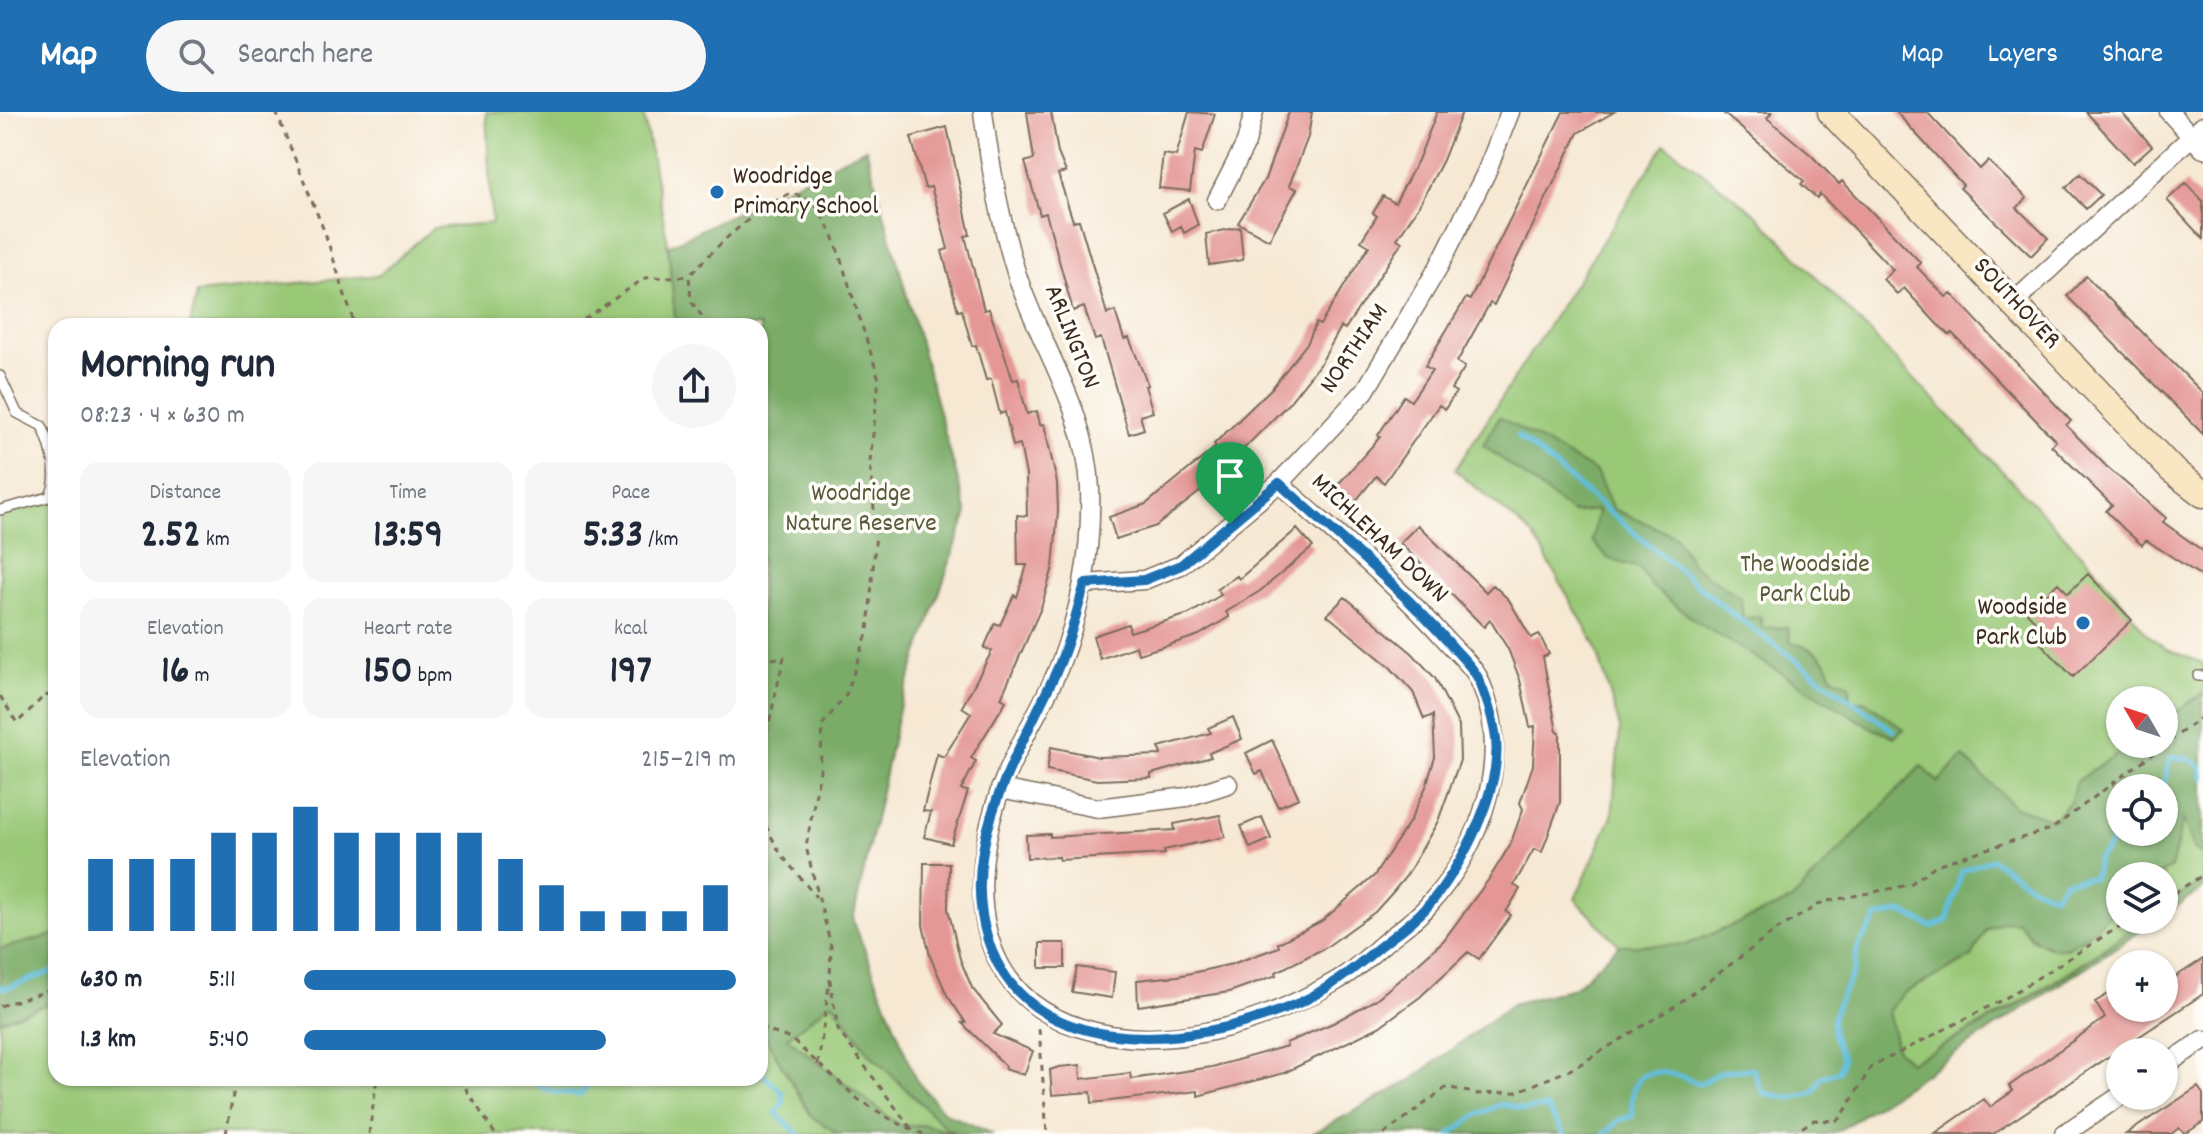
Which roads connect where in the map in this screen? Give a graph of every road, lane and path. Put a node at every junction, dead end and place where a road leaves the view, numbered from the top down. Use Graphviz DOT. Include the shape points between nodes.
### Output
graph roads {
  1 [pos="276,112"];
  2 [pos="983,112"];
  3 [pos="1254,112"];
  4 [pos="1510,112"];
  5 [pos="1831,112"];
  6 [pos="2169,112"];
  7 [pos="2199,137"];
  8 [pos="1217,200"];
  9 [pos="689,276"];
  10 [pos="2014,302"];
  11 [pos="352,318"];
  12 [pos="586,318"];
  13 [pos="703,318"];
  14 [pos="0,376"];
  15 [pos="48,451"];
  16 [pos="1279,483"];
  17 [pos="2203,494"];
  18 [pos="48,497"];
  19 [pos="0,510"];
  20 [pos="1085,584"];
  21 [pos="768,660"];
  22 [pos="0,696"];
  23 [pos="48,696"];
  24 [pos="2203,716"];
  25 [pos="768,728"];
  26 [pos="1228,784"];
  27 [pos="1000,789"];
  28 [pos="768,830"];
  29 [pos="2203,875"];
  30 [pos="2178,890"];
  31 [pos="818,900"];
  32 [pos="2108,934"];
  33 [pos="830,981"];
  34 [pos="48,991"];
  35 [pos="0,1006"];
  36 [pos="1042,1009"];
  37 [pos="768,1031"];
  38 [pos="2203,1040"];
  39 [pos="2178,1057"];
  40 [pos="818,1065"];
  41 [pos="235,1086"];
  42 [pos="376,1086"];
  43 [pos="464,1086"];
  44 [pos="2106,1106"];
  45 [pos="913,1131"];
  46 [pos="226,1134"];
  47 [pos="369,1134"];
  48 [pos="495,1134"];
  49 [pos="923,1134"];
  50 [pos="1047,1134"];
  51 [pos="1384,1134"];
  52 [pos="1792,1134"];
  53 [pos="2064,1134"];
  1 -- 11 [label="path"];
  2 -- 20 [label="street, ARLINGTON" via="1016,273 1085,442 1090,516"];
  3 -- 8 [label="street" via="1246,143"];
  4 -- 16 [label="street, NORTHIAM" via="1439,266 1365,391"];
  5 -- 10 [label="street, SOUTHOVER"];
  6 -- 7 [label="street"];
  7 -- 10 [label="street"];
  9 -- 12 [label="path" via="645,278"];
  9 -- 13 [label="path" via="691,301"];
  9 -- 31 [label="path" via="762,207 791,193 813,200 833,235 879,379 870,462 876,532 868,631 846,695 823,724 806,847"];
  10 -- 17 [label="street, SOUTHOVER" via="2172,470"];
  14 -- 15 [label="lane" via="17,413 42,426"];
  16 -- 20 [label="street, NORTHIAM" via="1181,565 1144,580"];
  16 -- 36 [label="street, MICHLEHAM DOWN" via="1433,625 1477,674 1496,734 1494,773 1483,812 1427,907 1346,976 1302,1002 1206,1032 1153,1039 1111,1037"];
  18 -- 19 [label="lane"];
  20 -- 27 [label="street, MICHLEHAM DOWN" via="1058,668"];
  21 -- 25 [label="path" via="784,657"];
  22 -- 23 [label="path" via="17,723"];
  24 -- 51 [label="path" via="2053,828 1936,865 1909,885 1823,902 1675,1006 1574,1068 1516,1092 1477,1094 1447,1087"];
  26 -- 27 [label="street" via="1187,797 1098,808"];
  27 -- 36 [label="street, MICHLEHAM DOWN" via="982,863 982,914 993,953 1010,983"];
  28 -- 31 [label="path"];
  29 -- 30 [label="path"];
  31 -- 33 [label="path" via="831,946"];
  32 -- 52 [label="path" via="2004,999 1871,1067 1841,1118 1814,1120"];
  33 -- 40 [label="path"];
  33 -- 45 [label="path" via="838,1030"];
  34 -- 35 [label="path"];
  36 -- 50 [label="path" via="1038,1026"];
  37 -- 40 [label="path" via="791,1039"];
  38 -- 39 [label="street"];
  40 -- 45 [label="path" via="858,1099"];
  41 -- 46 [label="path"];
  42 -- 47 [label="path"];
  43 -- 48 [label="path"];
  44 -- 53 [label="street"];
  45 -- 49 [label="path"];
}
